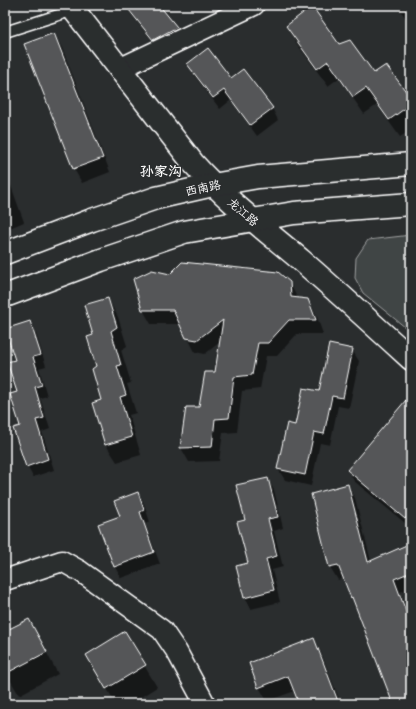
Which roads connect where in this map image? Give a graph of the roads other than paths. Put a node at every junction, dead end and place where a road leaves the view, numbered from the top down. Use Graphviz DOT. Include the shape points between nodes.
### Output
graph roads {
  1 [pos="254,5"];
  2 [pos="72,8"];
  3 [pos="5,32"];
  4 [pos="119,69"];
  5 [pos="411,164"];
  6 [pos="213,185"];
  7 [pos="411,204"];
  8 [pos="251,220"];
  9 [pos="5,253"];
  10 [pos="5,296"];
  11 [pos="411,359"];
  12 [pos="5,580"];
  13 [pos="205,704"];
  1 -- 4 [label="street"];
  2 -- 3 [label="lane"];
  2 -- 4 [label="main road, 龙江路"];
  4 -- 6 [label="main road, 龙江路"];
  5 -- 6 [label="main road, 西南路" via="258,177"];
  6 -- 8 [label="main road, 龙江路"];
  6 -- 9 [label="main road, 西南路" via="156,198"];
  7 -- 8 [label="main road" via="294,213"];
  8 -- 10 [label="main road" via="169,236"];
  8 -- 11 [label="main road, 龙江路"];
  12 -- 13 [label="street" via="62,561 80,571 162,630"];
}
